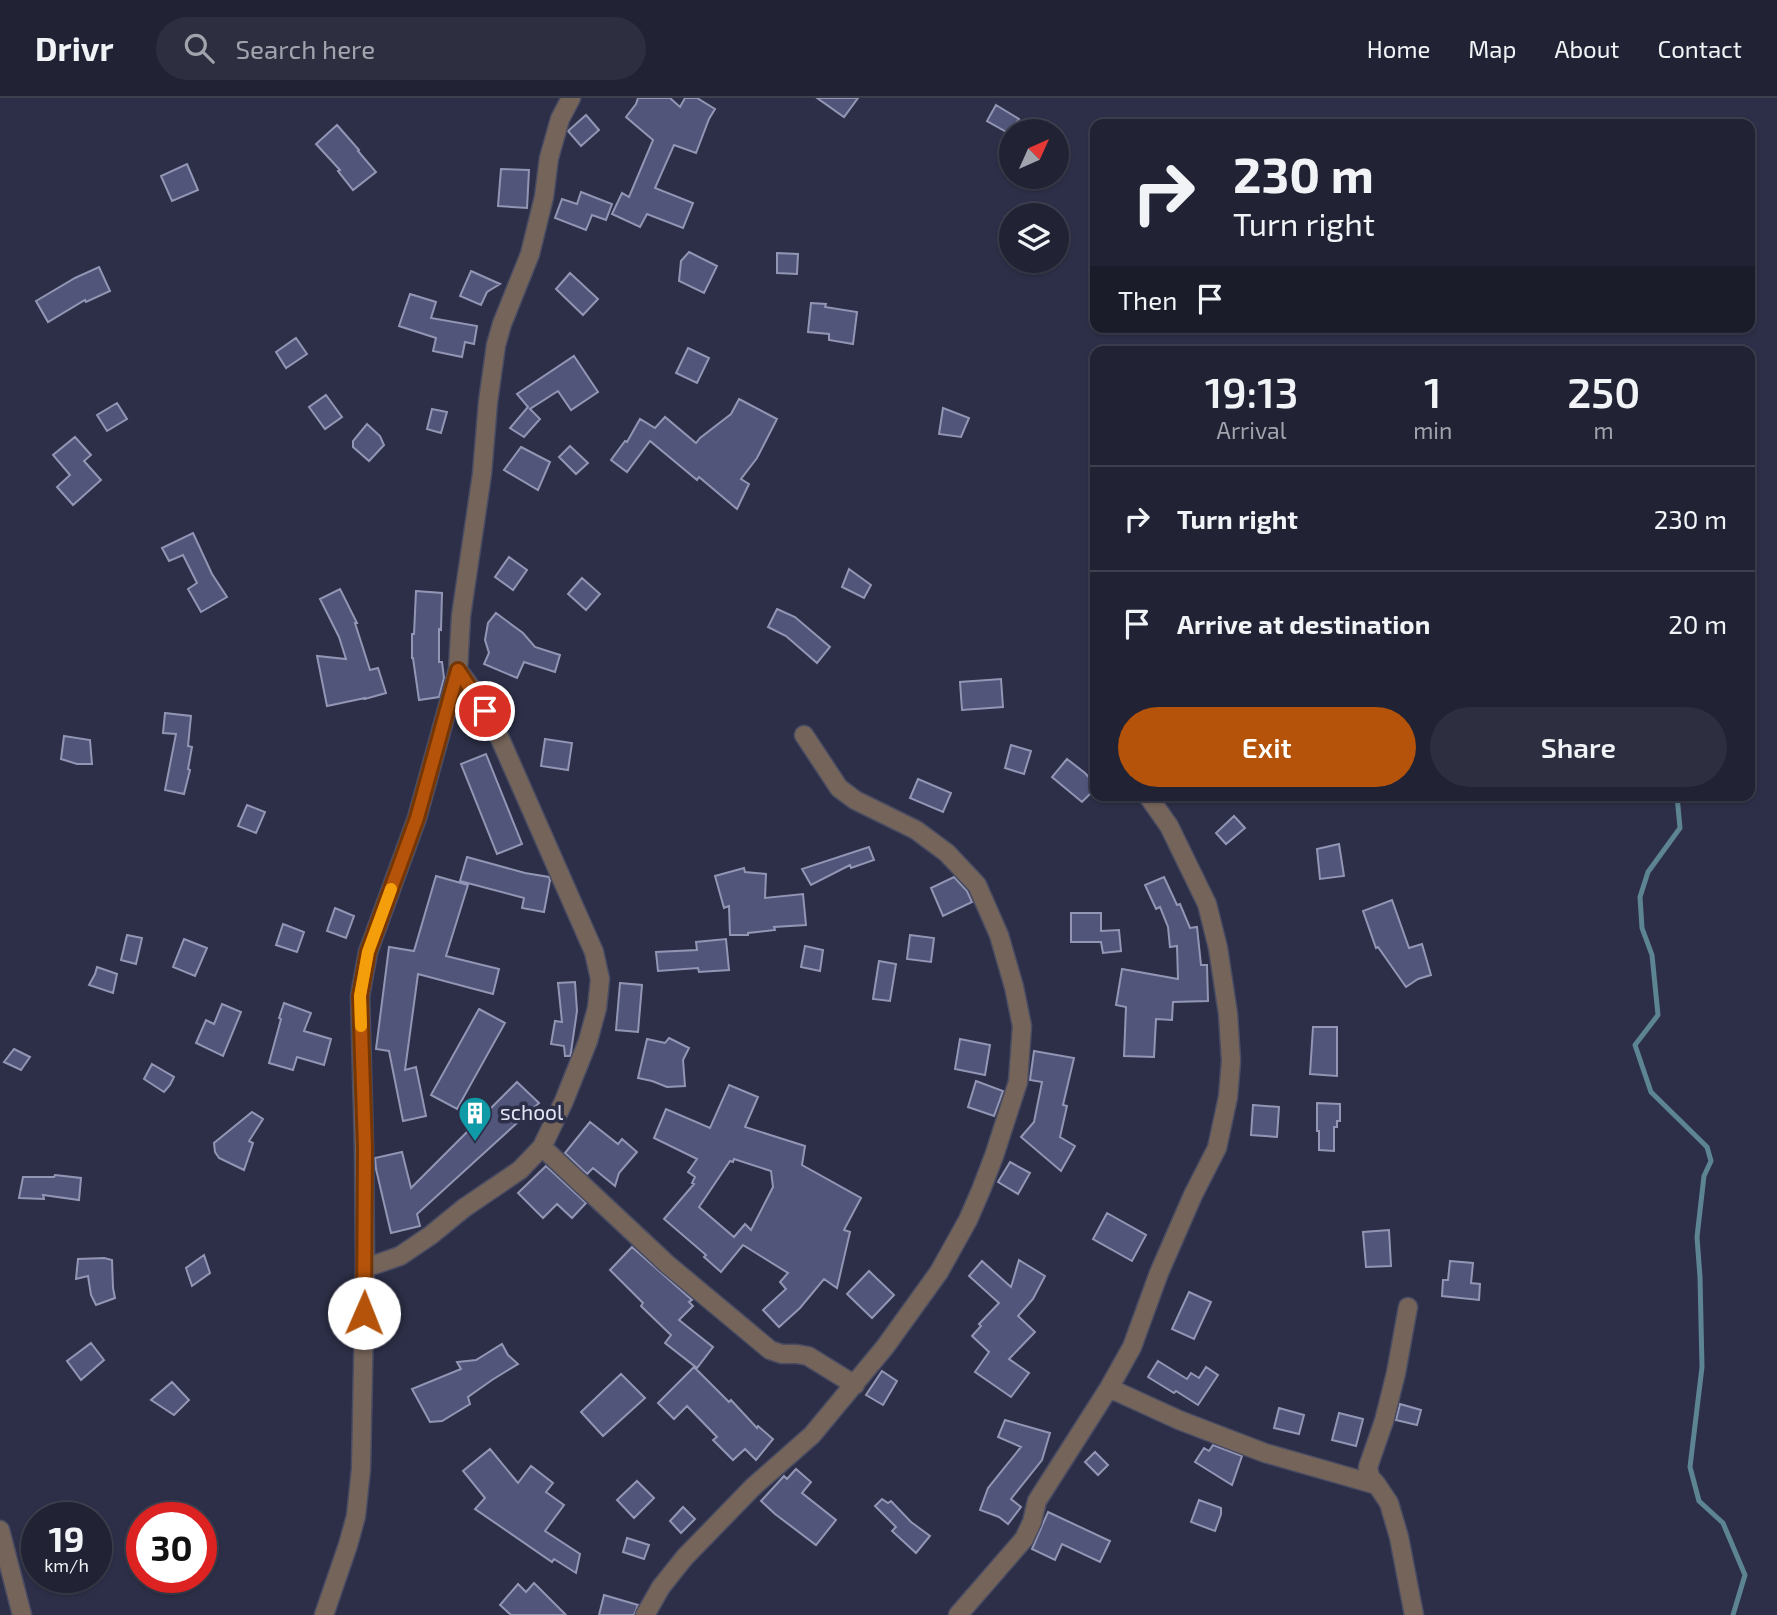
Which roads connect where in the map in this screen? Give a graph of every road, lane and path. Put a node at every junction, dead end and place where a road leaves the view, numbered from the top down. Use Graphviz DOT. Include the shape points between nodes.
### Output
graph roads {
  1 [pos="571,98"];
  2 [pos="458,670"];
  3 [pos="804,735"];
  4 [pos="1152,801"];
  5 [pos="542,1147"];
  6 [pos="365,1268"];
  7 [pos="1408,1307"];
  8 [pos="855,1385"];
  9 [pos="1109,1388"];
  10 [pos="1377,1485"];
  11 [pos="0,1530"];
  12 [pos="22,1615"];
  13 [pos="324,1615"];
  14 [pos="645,1615"];
  15 [pos="958,1615"];
  16 [pos="1414,1615"];
  1 -- 2 [label="street" via="549,158 530,254 496,345"];
  2 -- 5 [label="street" via="494,725 594,952 600,979 588,1041"];
  2 -- 6 [label="street" via="417,818 368,952 360,996"];
  3 -- 8 [label="street" via="839,788 916,830 947,853 977,885 999,935 1022,1026 1018,1082 968,1220 940,1272"];
  4 -- 9 [label="street" via="1169,826 1207,904 1218,948 1231,1061 1217,1148 1159,1273 1132,1347"];
  5 -- 6 [label="street" via="520,1170 430,1236 400,1256"];
  5 -- 8 [label="street" via="667,1264 761,1343 782,1354 808,1356"];
  6 -- 13 [label="street" via="356,1516"];
  7 -- 10 [label="street" via="1390,1397 1368,1467"];
  8 -- 14 [label="street" via="812,1435 685,1557"];
  9 -- 10 [label="street" via="1265,1453"];
  9 -- 15 [label="street" via="1037,1501 1024,1539"];
  10 -- 16 [label="street" via="1389,1503 1399,1536"];
  11 -- 12 [label="street"];
}
